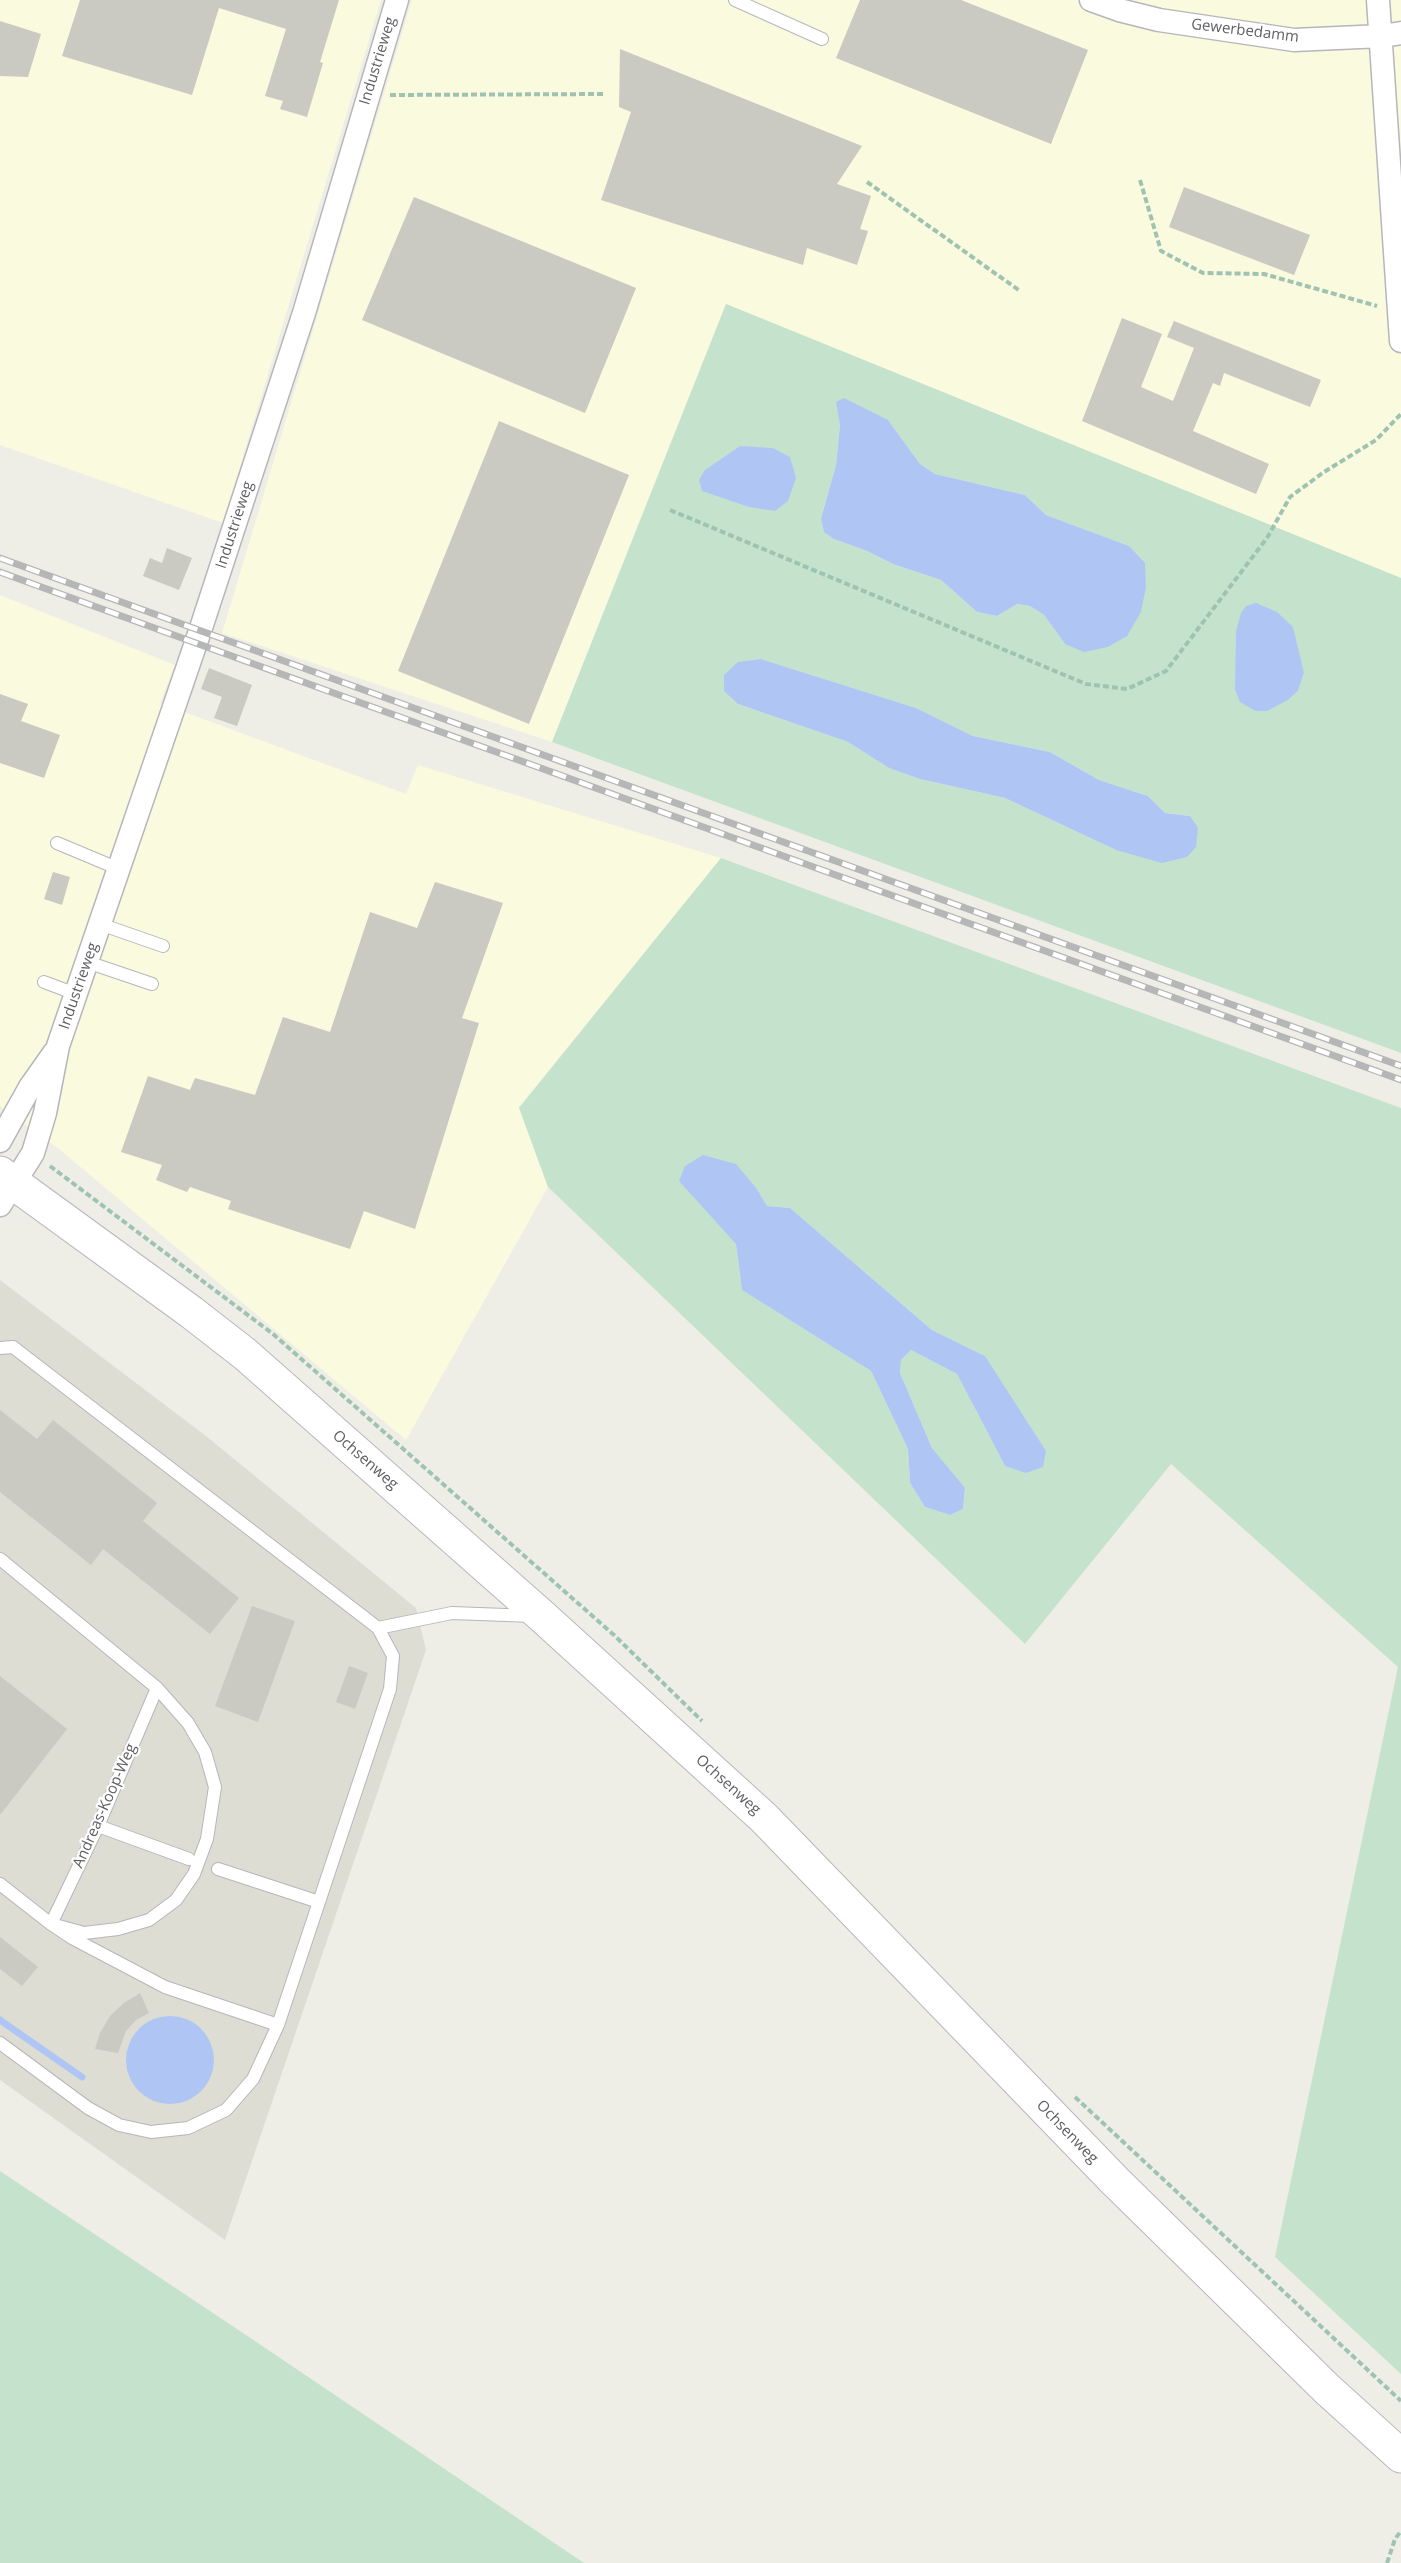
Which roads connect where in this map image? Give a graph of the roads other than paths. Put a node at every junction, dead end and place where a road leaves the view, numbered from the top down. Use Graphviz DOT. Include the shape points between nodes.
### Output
graph roads {
  1 [pos="397,0"];
  2 [pos="735,0"];
  3 [pos="1091,0"];
  4 [pos="1378,0"];
  5 [pos="1392,34"];
  6 [pos="822,39"];
  7 [pos="1401,341"];
  8 [pos="57,843"];
  9 [pos="119,870"];
  10 [pos="100,924"];
  11 [pos="163,946"];
  12 [pos="87,962"];
  13 [pos="44,982"];
  14 [pos="152,984"];
  15 [pos="76,994"];
  16 [pos="58,1046"];
  17 [pos="0,1141"];
  18 [pos="5,1187"];
  19 [pos="0,1348"];
  20 [pos="0,1559"];
  21 [pos="543,1617"];
  22 [pos="378,1628"];
  23 [pos="157,1688"];
  24 [pos="98,1826"];
  25 [pos="189,1859"];
  26 [pos="218,1869"];
  27 [pos="0,1884"];
  28 [pos="319,1902"];
  29 [pos="51,1924"];
  30 [pos="278,2025"];
  31 [pos="0,2043"];
  32 [pos="1401,2456"];
  1 -- 9 [label="street, Industrieweg" via="304,313"];
  2 -- 6 [label="lane"];
  3 -- 5 [label="street, Gewerbedamm" via="1159,20 1294,40"];
  4 -- 5 [label="street"];
  5 -- 7 [label="street"];
  8 -- 9 [label="lane"];
  9 -- 10 [label="street, Industrieweg"];
  10 -- 11 [label="lane"];
  10 -- 12 [label="street, Industrieweg"];
  12 -- 14 [label="lane"];
  12 -- 15 [label="street, Industrieweg"];
  13 -- 15 [label="lane"];
  15 -- 16 [label="street, Industrieweg"];
  16 -- 17 [label="street, Industrieweg"];
  16 -- 18 [label="street, Industrieweg" via="33,1153"];
  18 -- 21 [label="main road, Ochsenweg" via="191,1312 245,1354"];
  19 -- 22 [label="lane" via="13,1347"];
  20 -- 23 [label="lane"];
  21 -- 22 [label="lane" via="452,1613"];
  21 -- 32 [label="main road, Ochsenweg" via="764,1818 1114,2181"];
  22 -- 28 [label="lane" via="393,1656 390,1689"];
  23 -- 24 [label="lane, Andreas-Koop-Weg"];
  23 -- 29 [label="lane" via="188,1723 205,1752 215,1787 207,1839 194,1874 176,1900 149,1920 84,1933"];
  24 -- 25 [label="lane"];
  24 -- 29 [label="lane, Andreas-Koop-Weg"];
  26 -- 28 [label="lane"];
  27 -- 29 [label="lane"];
  28 -- 30 [label="lane"];
  29 -- 30 [label="lane" via="165,1988"];
  30 -- 31 [label="lane" via="253,2079 226,2110 188,2128 151,2132 119,2125 88,2108"];
}
